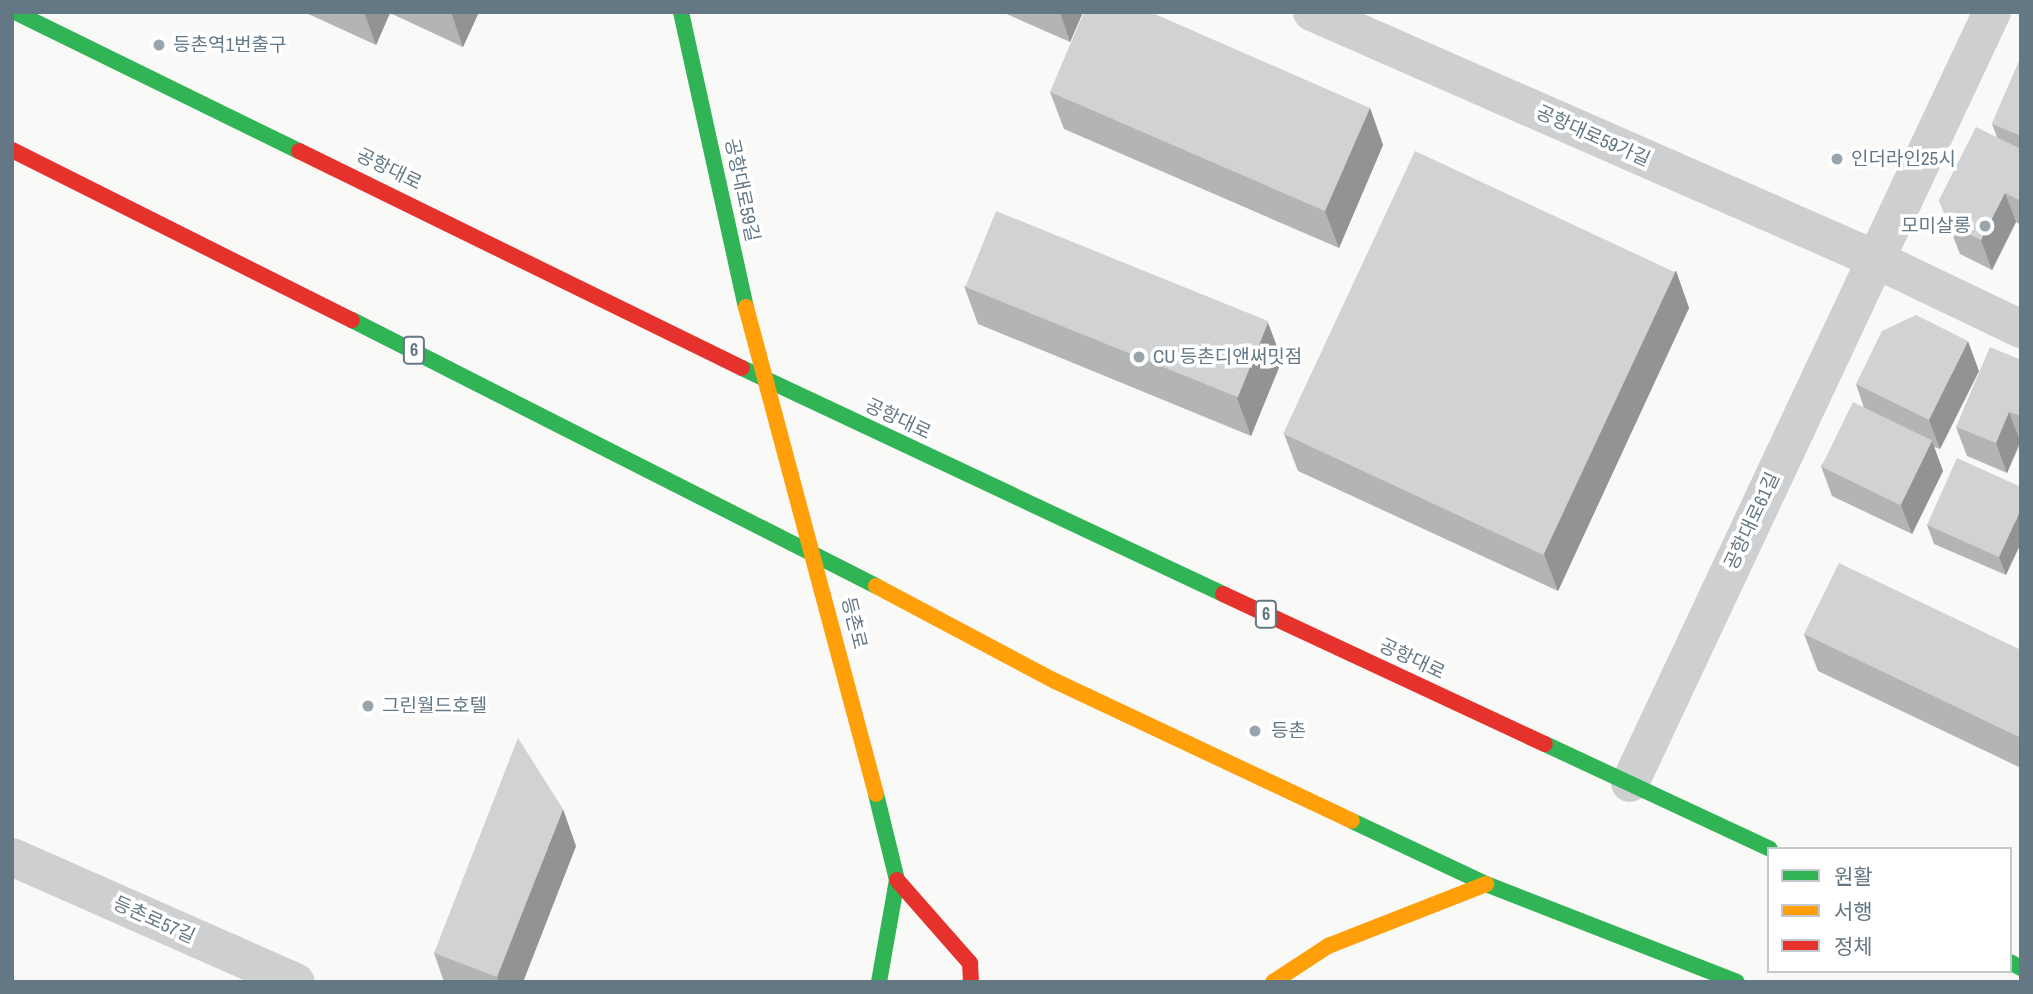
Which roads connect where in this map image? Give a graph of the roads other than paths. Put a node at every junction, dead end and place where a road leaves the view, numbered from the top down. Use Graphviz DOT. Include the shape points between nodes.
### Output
graph roads {
  1 [pos="15,12"];
  2 [pos="681,12"];
  3 [pos="1312,12"];
  4 [pos="1992,12"];
  5 [pos="12,150"];
  6 [pos="1875,259"];
  7 [pos="2021,329"];
  8 [pos="762,378"];
  9 [pos="815,553"];
  10 [pos="1630,783"];
  11 [pos="1767,848"];
  12 [pos="12,857"];
  13 [pos="897,880"];
  14 [pos="1486,884"];
  15 [pos="1684,971"];
  16 [pos="296,982"];
  17 [pos="879,982"];
  18 [pos="971,982"];
  19 [pos="1273,982"];
  20 [pos="1737,982"];
  1 -- 8 [label="main road, 공항대로 / 6"];
  2 -- 8 [label="main road, 공항대로59길"];
  3 -- 6 [label="street, 공항대로59가길"];
  4 -- 6 [label="street, 공항대로61길"];
  5 -- 9 [label="main road, 6"];
  6 -- 7 [label="street"];
  6 -- 10 [label="street, 공항대로61길"];
  8 -- 9 [label="main road, 등촌로"];
  8 -- 10 [label="main road, 공항대로 / 6"];
  9 -- 13 [label="main road, 등촌로"];
  9 -- 14 [label="main road, 6" via="1055,681"];
  10 -- 11 [label="main road, 공항대로 / 6"];
  12 -- 16 [label="street, 등촌로57길"];
  13 -- 17 [label="main road, 등촌로"];
  13 -- 18 [label="main road, 등촌로" via="970,963"];
  14 -- 15 [label="main road, 6"];
  14 -- 19 [label="main road" via="1328,946"];
  15 -- 20 [label="main road, 6"];
}
